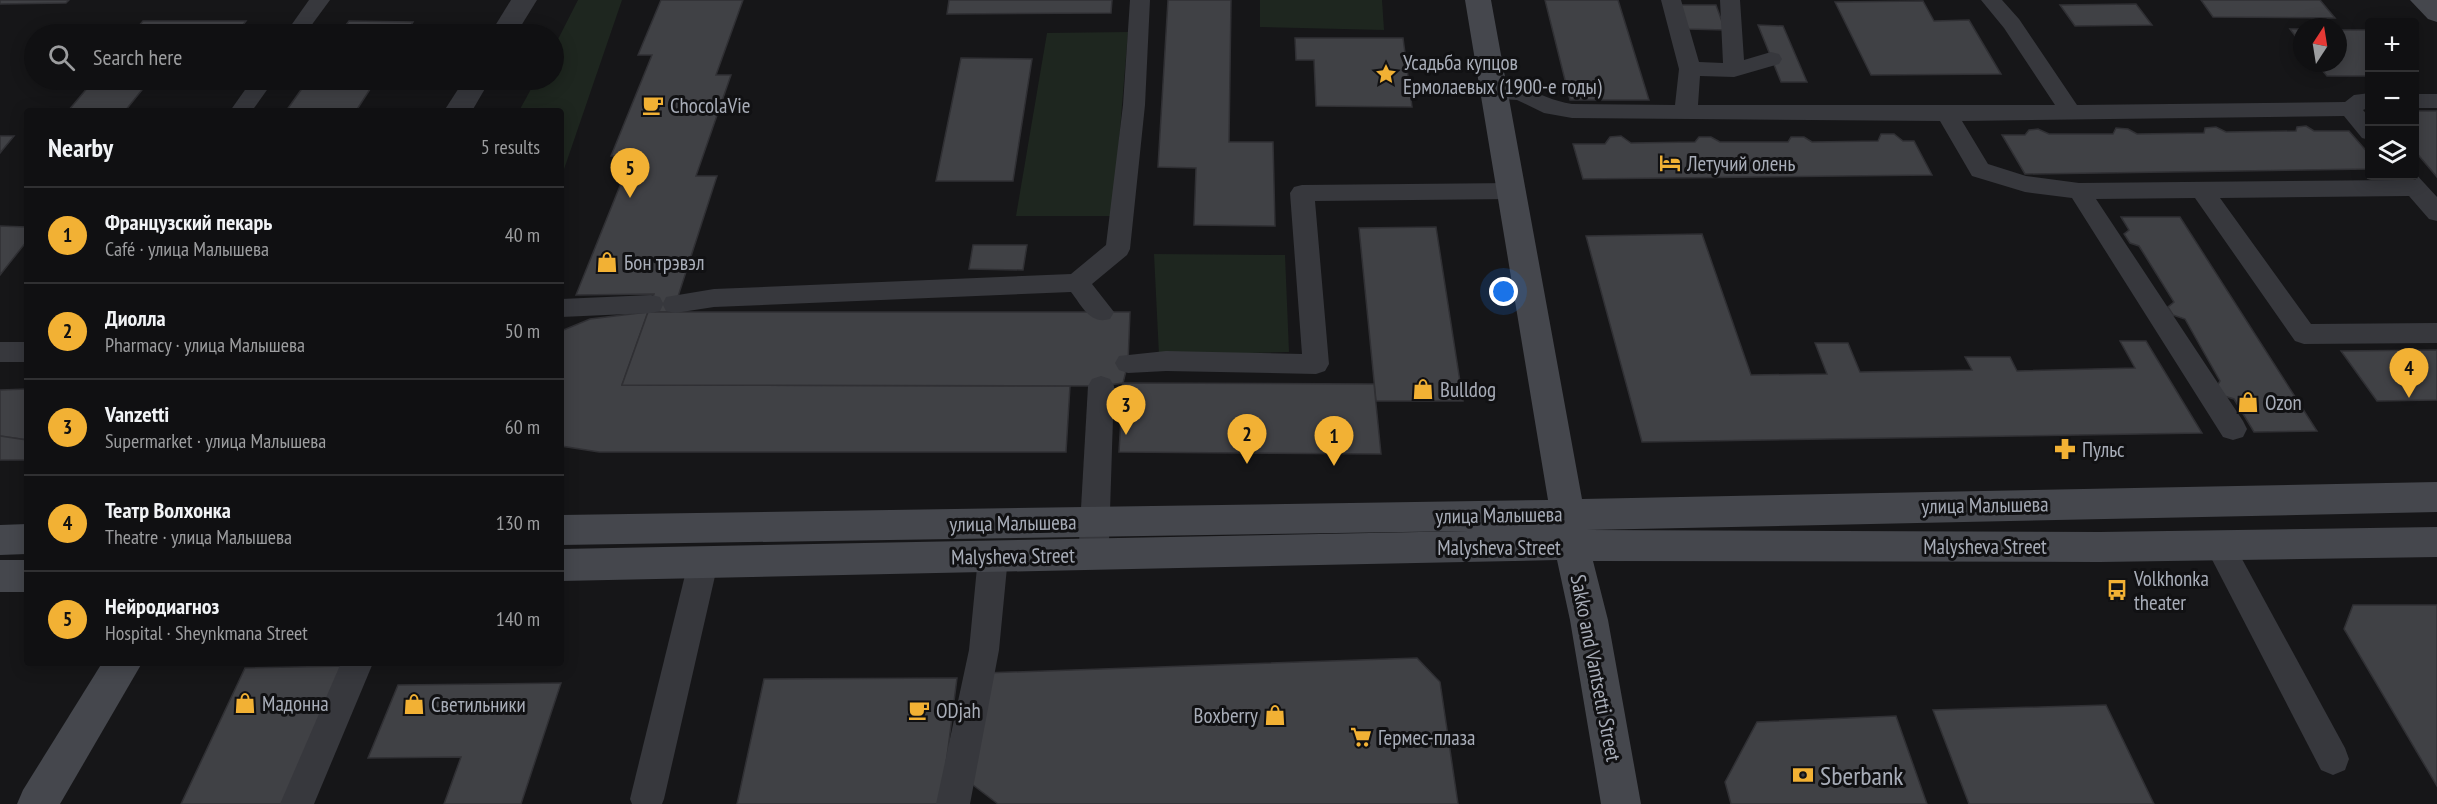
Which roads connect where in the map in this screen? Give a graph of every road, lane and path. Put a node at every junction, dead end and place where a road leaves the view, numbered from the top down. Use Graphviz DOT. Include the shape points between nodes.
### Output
graph roads {
  1 [pos="320,0"];
  2 [pos="524,0"];
  3 [pos="1140,0"];
  4 [pos="1478,0"];
  5 [pos="1671,0"];
  6 [pos="1730,0"];
  7 [pos="1991,0"];
  8 [pos="2423,0"];
  9 [pos="2437,15"];
  10 [pos="302,24"];
  11 [pos="509,24"];
  12 [pos="1771,59"];
  13 [pos="1690,69"];
  14 [pos="1734,70"];
  15 [pos="256,90"];
  16 [pos="471,90"];
  17 [pos="1495,93"];
  18 [pos="2419,101"];
  19 [pos="2437,101"];
  20 [pos="2360,105"];
  21 [pos="243,108"];
  22 [pos="460,108"];
  23 [pos="1686,111"];
  24 [pos="2069,111"];
  25 [pos="1947,114"];
  26 [pos="2368,126"];
  27 [pos="2410,182"];
  28 [pos="1513,191"];
  29 [pos="2079,191"];
  30 [pos="2203,192"];
  31 [pos="2437,213"];
  32 [pos="1077,283"];
  33 [pos="564,308"];
  34 [pos="1101,312"];
  35 [pos="2437,333"];
  36 [pos="24,351"];
  37 [pos="0,352"];
  38 [pos="1128,363"];
  39 [pos="1101,386"];
  40 [pos="2233,429"];
  41 [pos="2437,497"];
  42 [pos="1566,513"];
  43 [pos="564,530"];
  44 [pos="1094,538"];
  45 [pos="24,539"];
  46 [pos="0,540"];
  47 [pos="2437,542"];
  48 [pos="2220,546"];
  49 [pos="1572,547"];
  50 [pos="993,557"];
  51 [pos="703,563"];
  52 [pos="564,565"];
  53 [pos="0,576"];
  54 [pos="24,576"];
  55 [pos="121,666"];
  56 [pos="356,666"];
  57 [pos="2333,759"];
  58 [pos="647,799"];
  59 [pos="37,804"];
  60 [pos="297,804"];
  61 [pos="953,804"];
  62 [pos="1621,804"];
  1 -- 10 [label="lane"];
  2 -- 11 [label="street"];
  3 -- 32 [label="lane" via="1134,105 1118,249"];
  4 -- 17 [label="main road, Sakko and Vantsetti Street"];
  5 -- 13 [label="lane"];
  6 -- 14 [label="lane"];
  7 -- 24 [label="lane" via="2012,24"];
  8 -- 9 [label="main road"];
  12 -- 14 [label="lane"];
  13 -- 14 [label="lane"];
  13 -- 23 [label="lane"];
  15 -- 21 [label="lane"];
  16 -- 22 [label="street"];
  17 -- 23 [label="lane" via="1521,93 1551,108 1572,111"];
  17 -- 28 [label="main road, Sakko and Vantsetti Street"];
  18 -- 19 [label="lane"];
  20 -- 24 [label="lane"];
  20 -- 26 [label="lane"];
  23 -- 25 [label="lane"];
  24 -- 25 [label="lane"];
  25 -- 29 [label="lane" via="1980,170 2025,184"];
  27 -- 30 [label="lane"];
  27 -- 31 [label="lane"];
  28 -- 38 [label="lane" via="1302,193 1316,363"];
  28 -- 42 [label="main road, Sakko and Vantsetti Street"];
  29 -- 30 [label="lane"];
  29 -- 40 [label="lane"];
  30 -- 35 [label="lane" via="2304,334"];
  32 -- 33 [label="lane"];
  32 -- 34 [label="lane"];
  36 -- 37 [label="lane"];
  39 -- 44 [label="lane"];
  41 -- 42 [label="main road, улица Малышева"];
  42 -- 44 [label="main road, улица Малышева"];
  42 -- 49 [label="main road, Sakko and Vantsetti Street"];
  43 -- 44 [label="main road, улица Малышева"];
  44 -- 49 [label="main road, Malysheva Street"];
  44 -- 50 [label="main road, Malysheva Street"];
  45 -- 46 [label="main road"];
  47 -- 48 [label="main road, Malysheva Street"];
  48 -- 49 [label="main road, Malysheva Street"];
  48 -- 57 [label="lane"];
  49 -- 62 [label="main road, Sakko and Vantsetti Street" via="1589,620"];
  50 -- 51 [label="main road, Malysheva Street"];
  50 -- 61 [label="lane" via="984,650"];
  51 -- 52 [label="main road, Malysheva Street"];
  51 -- 58 [label="lane"];
  53 -- 54 [label="main road"];
  55 -- 59 [label="main road"];
  56 -- 60 [label="lane"];
}
